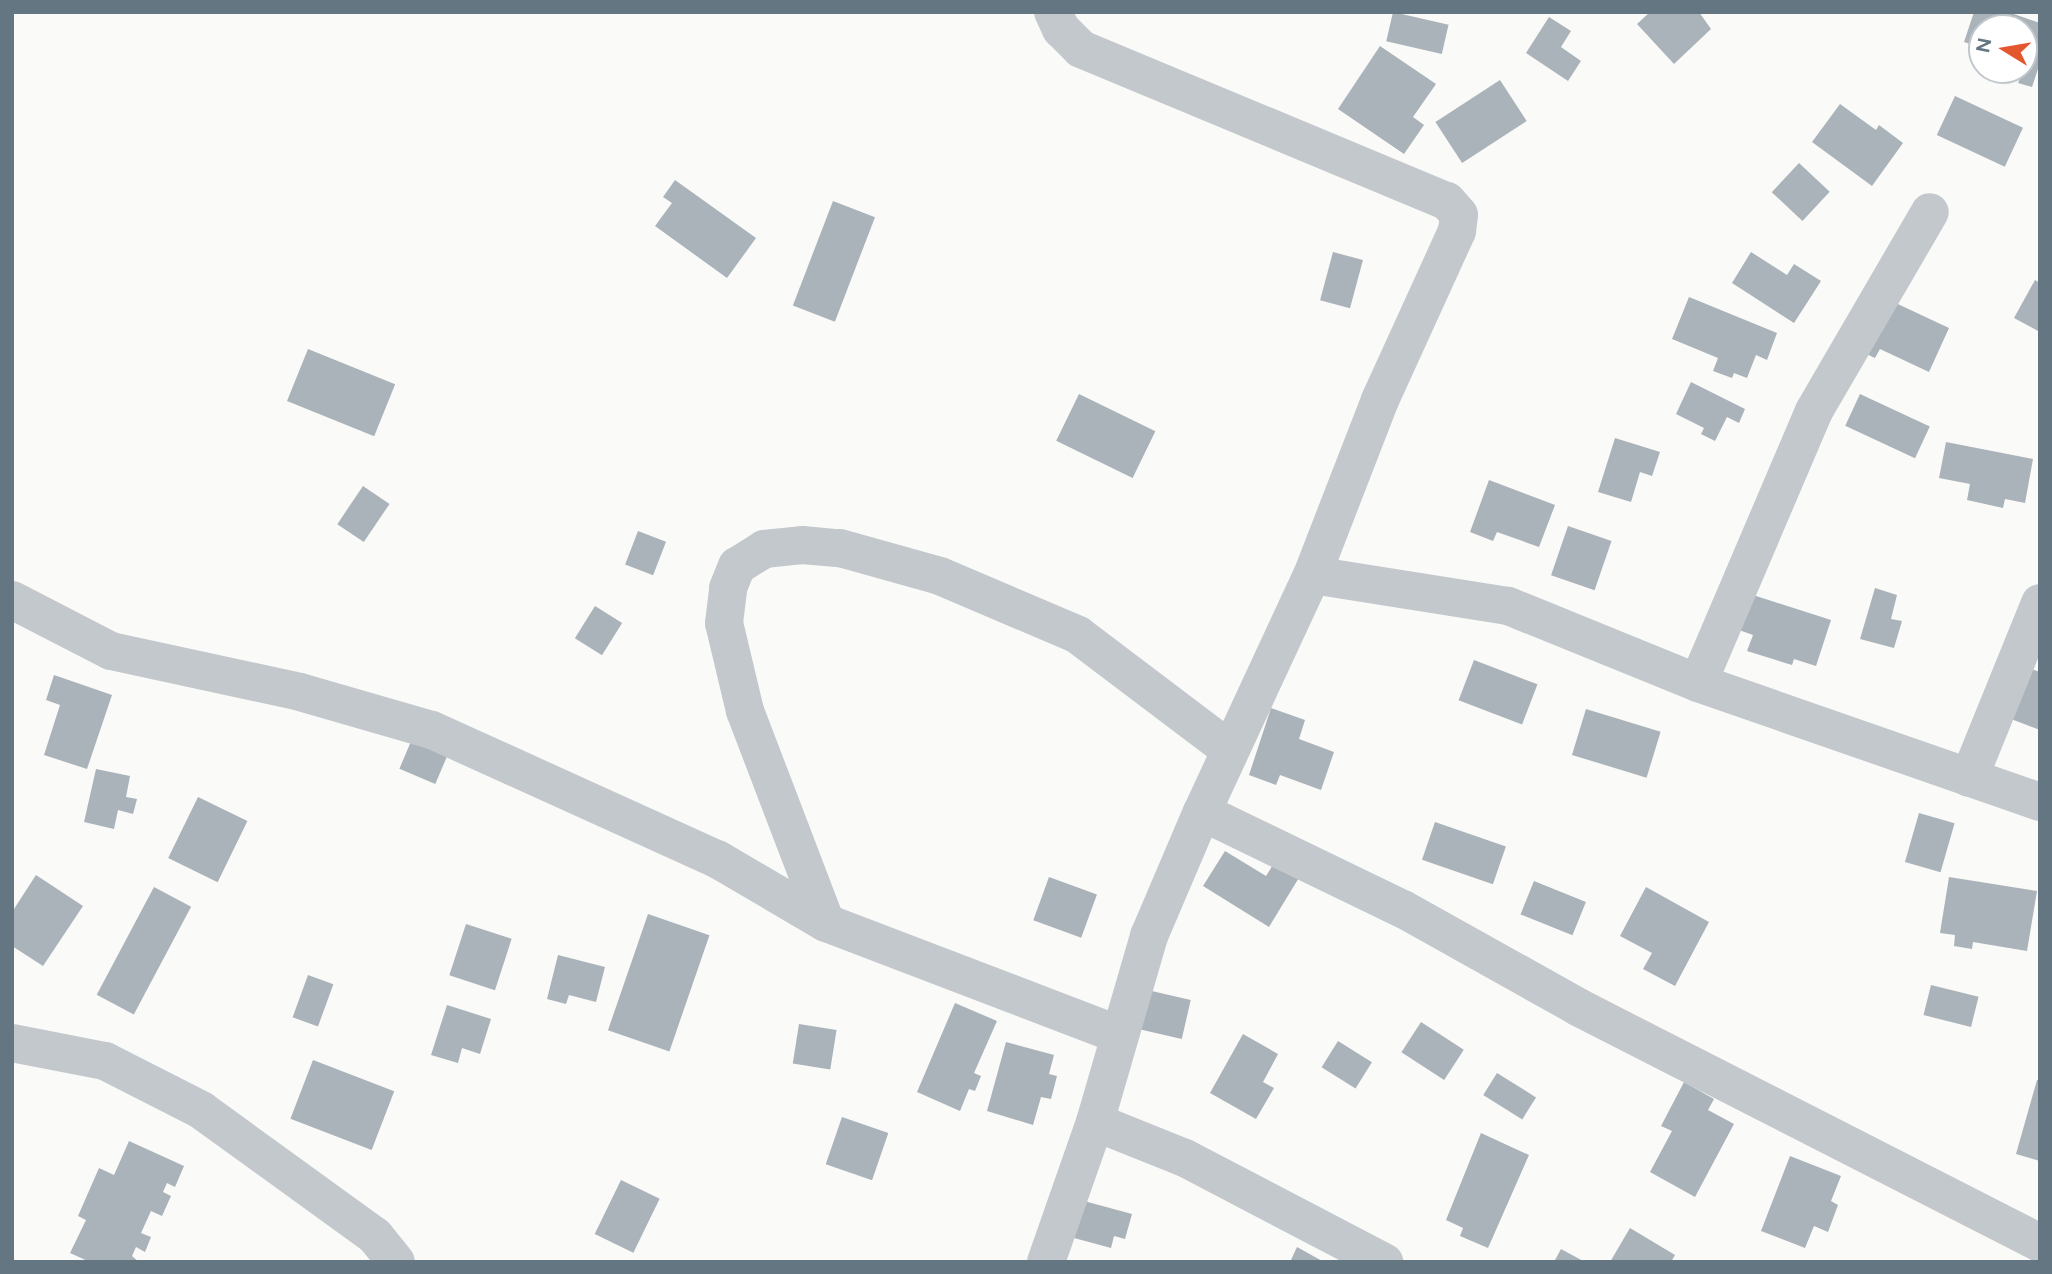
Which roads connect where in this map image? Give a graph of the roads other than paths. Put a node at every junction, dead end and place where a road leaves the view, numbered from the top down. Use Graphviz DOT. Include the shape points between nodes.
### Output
graph roads {
  1 [pos="1053,12"];
  2 [pos="1930,212"];
  3 [pos="1312,575"];
  4 [pos="12,600"];
  5 [pos="2040,603"];
  6 [pos="1698,683"];
  7 [pos="1230,750"];
  8 [pos="1969,778"];
  9 [pos="2040,803"];
  10 [pos="1202,811"];
  11 [pos="826,923"];
  12 [pos="1117,1034"];
  13 [pos="12,1043"];
  14 [pos="1095,1122"];
  15 [pos="2040,1242"];
  16 [pos="396,1262"];
  17 [pos="1046,1262"];
  18 [pos="1384,1262"];
  1 -- 3 [label="street" via="1061,29 1081,49 1447,201 1459,215 1457,231 1380,400"];
  2 -- 6 [label="street" via="1814,411"];
  3 -- 6 [label="street" via="1508,606"];
  3 -- 7 [label="street"];
  4 -- 11 [label="street" via="111,651 300,692 432,730 717,859"];
  5 -- 8 [label="street"];
  6 -- 8 [label="street"];
  7 -- 10 [label="street"];
  7 -- 11 [label="street" via="1078,635 1038,614 940,576 840,548 764,549 737,566 728,588 724,624 746,711"];
  8 -- 9 [label="street"];
  10 -- 12 [label="street" via="1149,936"];
  10 -- 15 [label="street" via="1403,909 1578,1007"];
  11 -- 12 [label="street"];
  12 -- 14 [label="street"];
  13 -- 16 [label="street" via="105,1061 201,1110 375,1236"];
  14 -- 17 [label="street"];
  14 -- 18 [label="street" via="1185,1158"];
}
